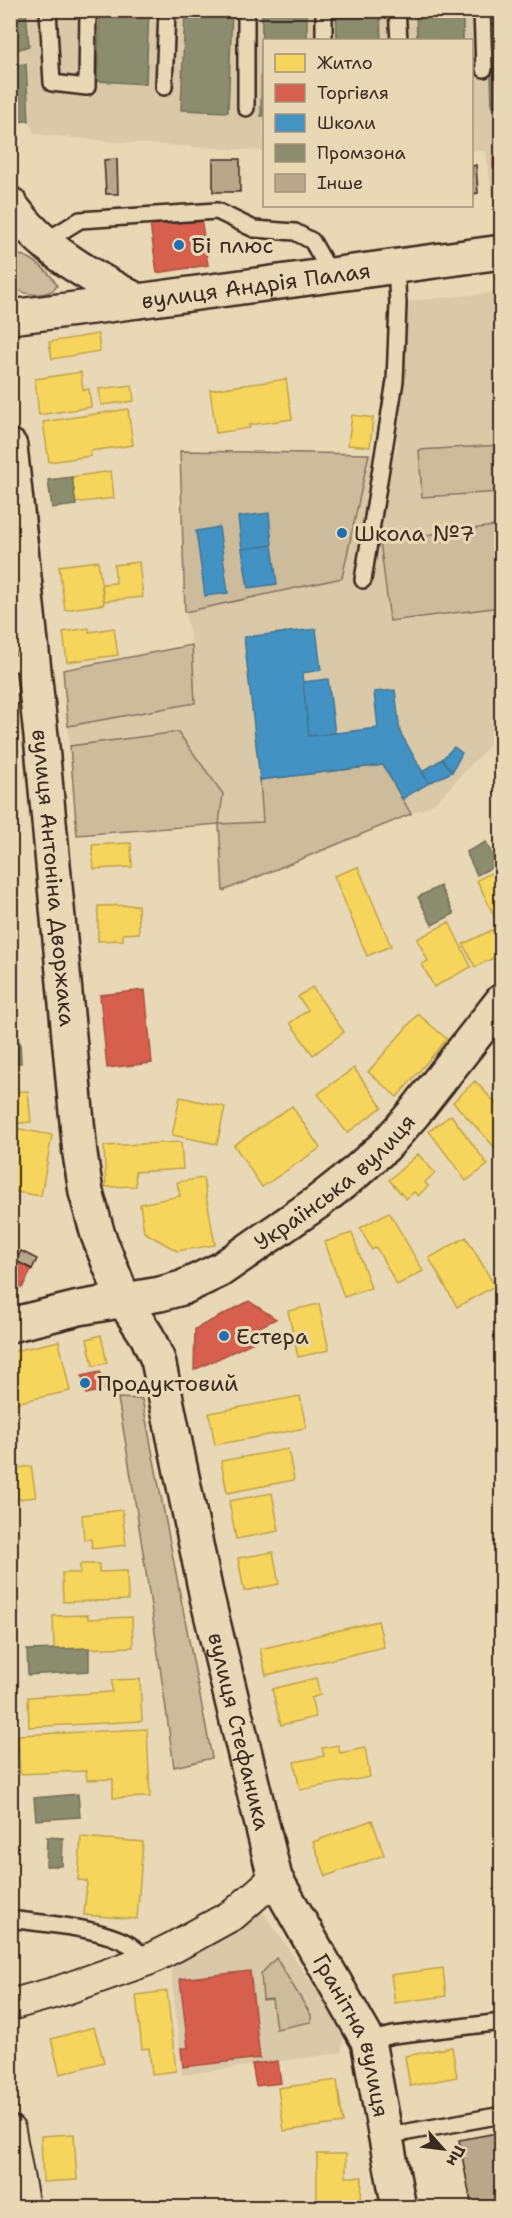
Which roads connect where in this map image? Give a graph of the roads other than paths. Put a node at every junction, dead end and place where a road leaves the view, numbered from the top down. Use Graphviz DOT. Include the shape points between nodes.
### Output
graph roads {
  1 [pos="48,10"];
  2 [pos="88,10"];
  3 [pos="167,10"];
  4 [pos="246,10"];
  5 [pos="324,10"];
  6 [pos="398,10"];
  7 [pos="482,10"];
  8 [pos="324,39"];
  9 [pos="399,39"];
  10 [pos="484,69"];
  11 [pos="164,87"];
  12 [pos="246,108"];
  13 [pos="10,204"];
  14 [pos="44,242"];
  15 [pos="501,252"];
  16 [pos="396,265"];
  17 [pos="331,274"];
  18 [pos="138,301"];
  19 [pos="10,317"];
  20 [pos="10,446"];
  21 [pos="363,580"];
  22 [pos="22,663"];
  23 [pos="501,1001"];
  24 [pos="124,1301"];
  25 [pos="10,1325"];
  26 [pos="275,1878"];
  27 [pos="10,1919"];
  28 [pos="148,1960"];
  29 [pos="10,2005"];
  30 [pos="501,2022"];
  31 [pos="368,2042"];
  32 [pos="501,2115"];
  33 [pos="10,2132"];
  34 [pos="386,2136"];
  35 [pos="24,2208"];
  36 [pos="399,2208"];
  1 -- 2 [label="lane" via="52,82 87,87"];
  3 -- 11 [label="lane"];
  4 -- 12 [label="lane"];
  5 -- 8 [label="lane"];
  6 -- 9 [label="lane"];
  7 -- 10 [label="lane"];
  13 -- 14 [label="street"];
  14 -- 17 [label="lane" via="80,220 217,211 254,229 295,232 312,241"];
  14 -- 18 [label="street" via="72,265"];
  15 -- 16 [label="street, вулиця Андрія Палая"];
  16 -- 17 [label="street, вулиця Андрія Палая"];
  16 -- 21 [label="lane" via="395,381"];
  17 -- 18 [label="street, вулиця Андрія Палая"];
  18 -- 19 [label="street, вулиця Андрія Палая"];
  20 -- 22 [label="street, вулиця Антоніна Дворжака"];
  22 -- 24 [label="street, вулиця Антоніна Дворжака" via="86,1192"];
  23 -- 24 [label="street, Українська вулиця" via="414,1113 356,1172 220,1270 182,1288"];
  24 -- 25 [label="street, Українська вулиця"];
  24 -- 26 [label="street, вулиця Стефаника" via="158,1360 206,1593"];
  26 -- 28 [label="street" via="234,1914"];
  26 -- 31 [label="street, Гранітна вулиця"];
  27 -- 28 [label="lane" via="109,1936 129,1944"];
  28 -- 29 [label="street"];
  30 -- 31 [label="lane" via="393,2034"];
  31 -- 34 [label="street, Гранітна вулиця"];
  32 -- 34 [label="lane"];
  33 -- 35 [label="street"];
  34 -- 36 [label="street, Гранітна вулиця"];
}
